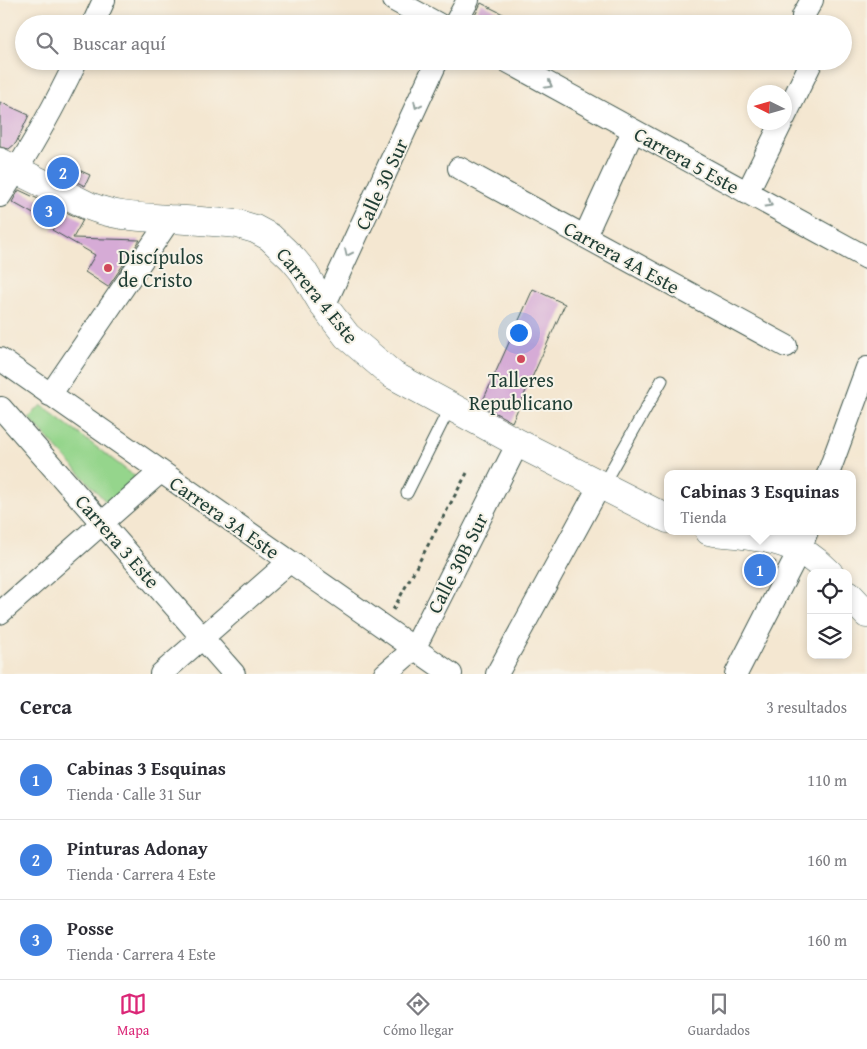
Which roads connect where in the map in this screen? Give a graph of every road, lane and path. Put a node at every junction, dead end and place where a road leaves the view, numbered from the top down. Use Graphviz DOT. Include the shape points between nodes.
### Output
graph roads {
  1 [pos="104,0"];
  2 [pos="394,0"];
  3 [pos="468,0"];
  4 [pos="97,15"];
  5 [pos="422,15"];
  6 [pos="460,15"];
  7 [pos="71,70"];
  8 [pos="433,70"];
  9 [pos="524,70"];
  10 [pos="808,70"];
  11 [pos="792,102"];
  12 [pos="634,130"];
  13 [pos="778,130"];
  14 [pos="8,166"];
  15 [pos="459,168"];
  16 [pos="748,193"];
  17 [pos="0,196"];
  18 [pos="170,219"];
  19 [pos="585,236"];
  20 [pos="867,258"];
  21 [pos="324,306"];
  22 [pos="786,346"];
  23 [pos="0,359"];
  24 [pos="867,368"];
  25 [pos="662,380"];
  26 [pos="30,381"];
  27 [pos="50,395"];
  28 [pos="450,407"];
  29 [pos="1,408"];
  30 [pos="518,443"];
  31 [pos="829,470"];
  32 [pos="160,472"];
  33 [pos="467,473"];
  34 [pos="600,485"];
  35 [pos="407,492"];
  36 [pos="664,517"];
  37 [pos="103,524"];
  38 [pos="739,535"];
  39 [pos="804,540"];
  40 [pos="289,562"];
  41 [pos="825,569"];
  42 [pos="852,598"];
  43 [pos="0,613"];
  44 [pos="867,614"];
  45 [pos="384,626"];
  46 [pos="203,638"];
  47 [pos="414,649"];
  48 [pos="160,674"];
  49 [pos="234,674"];
  50 [pos="385,674"];
  51 [pos="451,674"];
  52 [pos="497,674"];
  53 [pos="736,674"];
  1 -- 4 [label="street"];
  2 -- 5 [label="street"];
  3 -- 6 [label="street"];
  7 -- 14 [label="street" via="48,116"];
  8 -- 21 [label="street, Calle 30 Sur, one-way"];
  9 -- 12 [label="street, Carrera 5 Este, one-way"];
  10 -- 11 [label="street"];
  12 -- 16 [label="street, Carrera 5 Este"];
  12 -- 19 [label="street"];
  13 -- 16 [label="street"];
  14 -- 17 [label="street"];
  14 -- 18 [label="street, Carrera 4 Este" via="104,212"];
  15 -- 19 [label="street, Carrera 4A Este"];
  16 -- 20 [label="street, Carrera 5 Este, one-way"];
  18 -- 21 [label="street, Carrera 4 Este" via="238,224 270,237 293,259"];
  18 -- 27 [label="street"];
  19 -- 22 [label="street, Carrera 4A Este"];
  21 -- 28 [label="street, Carrera 4 Este" via="347,336 393,375"];
  23 -- 26 [label="street, Carrera 3A Este"];
  24 -- 31 [label="street"];
  25 -- 34 [label="lane"];
  26 -- 27 [label="street, Carrera 3A Este"];
  26 -- 29 [label="street"];
  27 -- 32 [label="street, Carrera 3A Este"];
  28 -- 30 [label="street, Carrera 4 Este"];
  28 -- 35 [label="lane"];
  29 -- 37 [label="street, Carrera 3 Este"];
  30 -- 34 [label="street, Carrera 4 Este"];
  30 -- 47 [label="street, Calle 30B Sur"];
  32 -- 37 [label="street"];
  32 -- 40 [label="street, Carrera 3A Este"];
  33 -- 45 [label="path"];
  34 -- 36 [label="street, Carrera 4 Este"];
  34 -- 52 [label="street"];
  37 -- 43 [label="street"];
  37 -- 46 [label="street, Carrera 3 Este"];
  38 -- 39 [label="street" via="786,543"];
  39 -- 41 [label="street" via="813,557"];
  39 -- 53 [label="street"];
  40 -- 45 [label="street, Carrera 3A Este"];
  40 -- 46 [label="street"];
  42 -- 44 [label="street"];
  45 -- 47 [label="street, Carrera 3A Este"];
  46 -- 48 [label="street"];
  46 -- 49 [label="street, Carrera 3 Este"];
  47 -- 50 [label="street, Calle 30B Sur"];
  47 -- 51 [label="street, Carrera 3A Este"];
}
